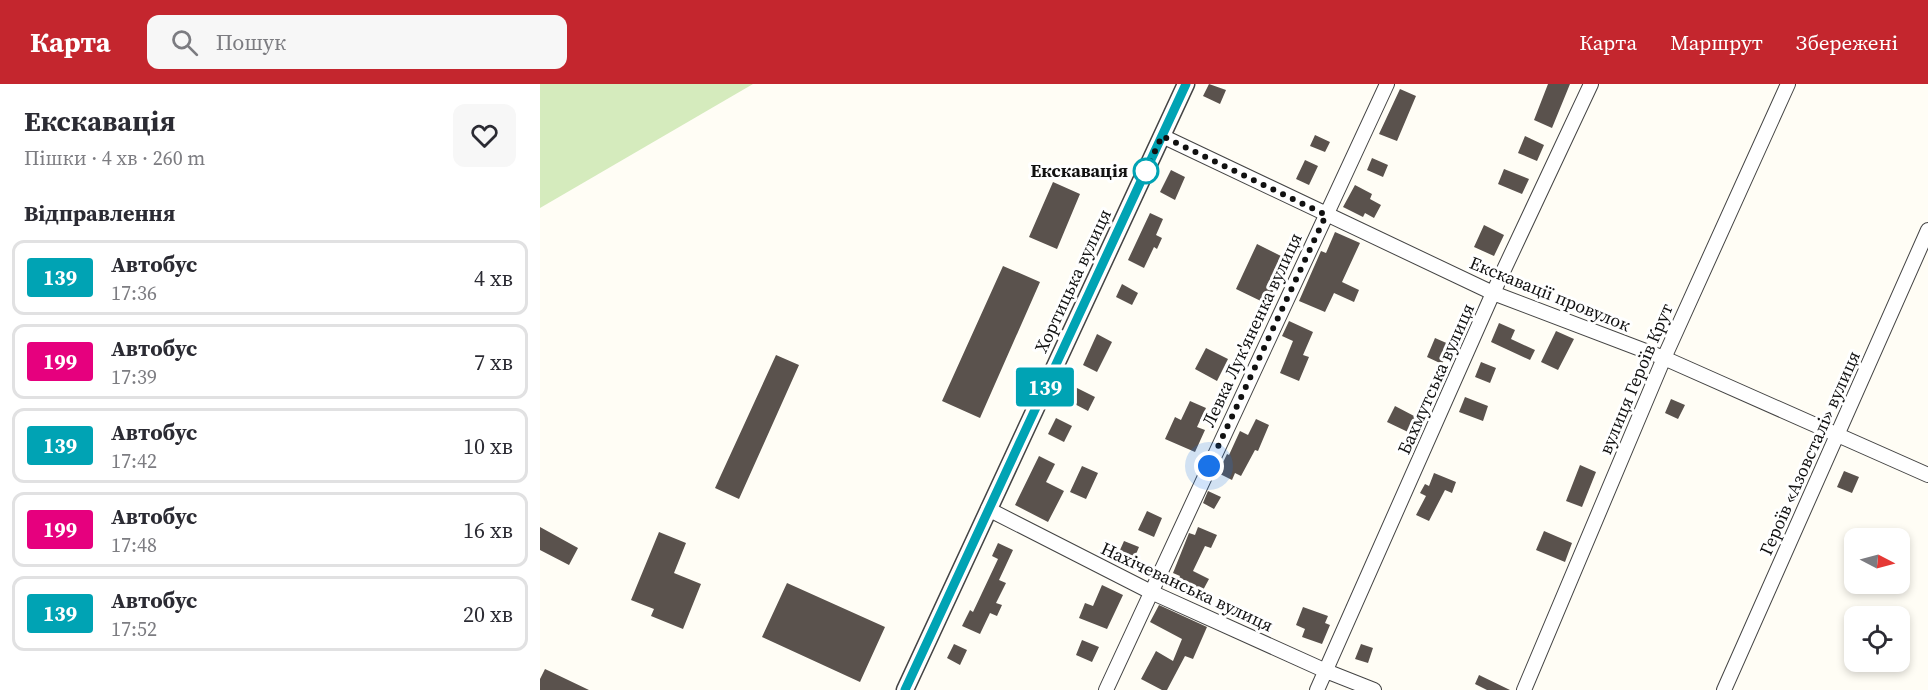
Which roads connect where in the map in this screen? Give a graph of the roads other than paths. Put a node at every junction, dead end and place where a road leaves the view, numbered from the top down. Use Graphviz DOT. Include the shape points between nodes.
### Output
graph roads {
  1 [pos="1186,84"];
  2 [pos="1388,84"];
  3 [pos="1591,84"];
  4 [pos="1788,84"];
  5 [pos="1162,136"];
  6 [pos="1326,215"];
  7 [pos="1928,230"];
  8 [pos="1493,293"];
  9 [pos="1664,358"];
  10 [pos="1839,435"];
  11 [pos="1928,475"];
  12 [pos="988,509"];
  13 [pos="1150,592"];
  14 [pos="1326,671"];
  15 [pos="905,690"];
  16 [pos="1106,690"];
  17 [pos="1317,690"];
  18 [pos="1374,690"];
  19 [pos="1524,690"];
  20 [pos="1724,690"];
  1 -- 5 [label="street, Хортицька вулиця"];
  2 -- 6 [label="street, Левка Лук'яненка вулиця"];
  3 -- 8 [label="street, Бахмутська вулиця"];
  4 -- 9 [label="street, вулиця Героїв Крут"];
  5 -- 6 [label="street, Екскавації провулок"];
  5 -- 12 [label="street, Хортицька вулиця"];
  6 -- 8 [label="street, Екскавації провулок"];
  6 -- 13 [label="street, Левка Лук'яненка вулиця"];
  7 -- 10 [label="street, Героїв «Азовсталі» вулиця"];
  8 -- 9 [label="street, Екскавації провулок"];
  8 -- 14 [label="street, Бахмутська вулиця"];
  9 -- 10 [label="street, Екскавації провулок"];
  9 -- 19 [label="street, вулиця Героїв Крут"];
  10 -- 11 [label="street, Екскавації провулок"];
  10 -- 20 [label="street, Героїв «Азовсталі» вулиця"];
  12 -- 13 [label="street, Нахічеванська вулиця"];
  12 -- 15 [label="street, Хортицька вулиця"];
  13 -- 14 [label="street, Нахічеванська вулиця"];
  13 -- 16 [label="street, Левка Лук'яненка вулиця"];
  14 -- 17 [label="street, Бахмутська вулиця"];
  14 -- 18 [label="street, Нахічеванська вулиця"];
}
